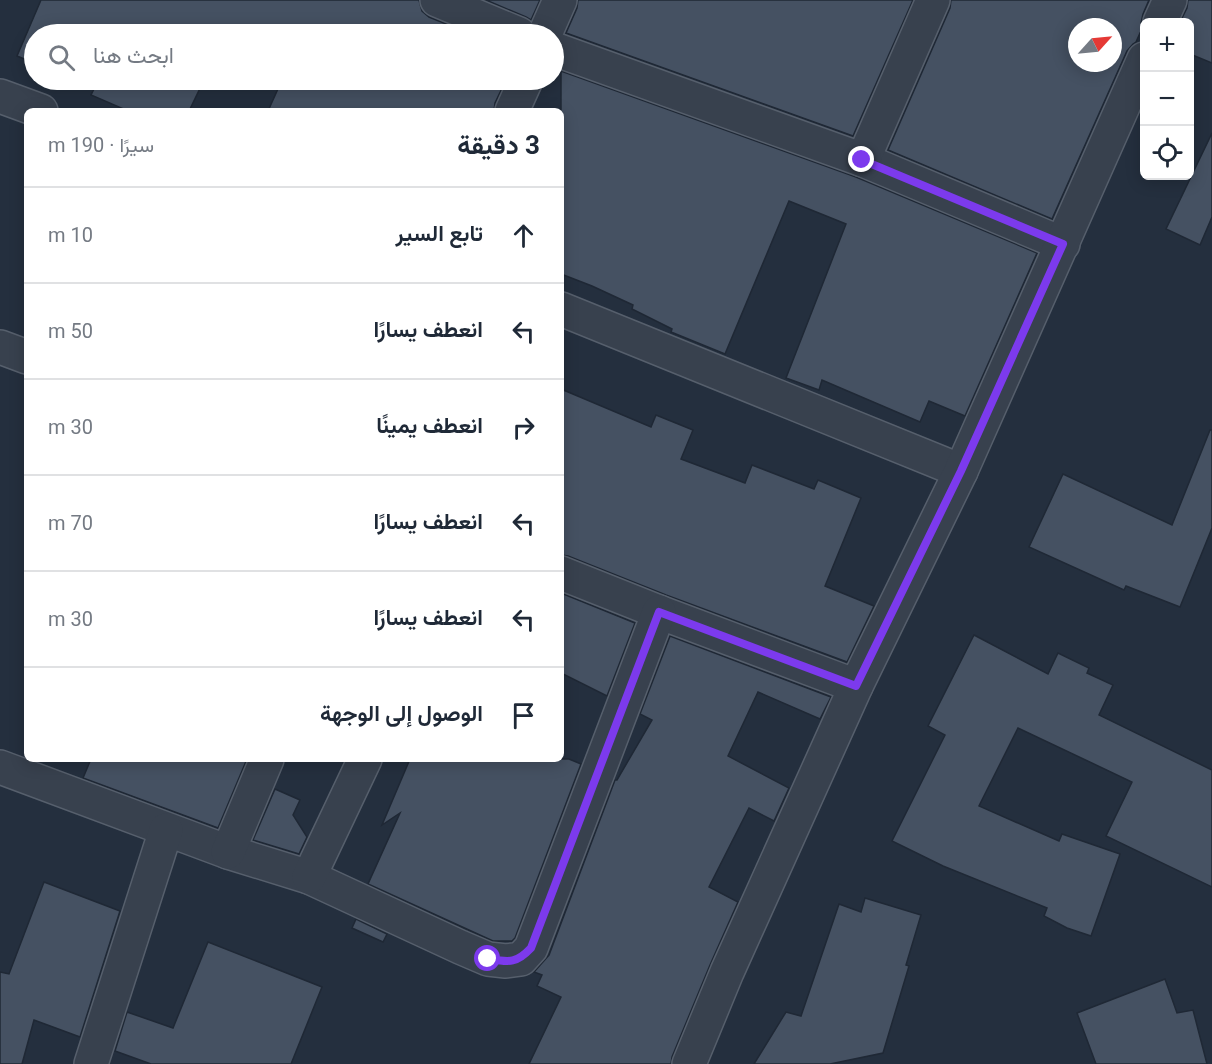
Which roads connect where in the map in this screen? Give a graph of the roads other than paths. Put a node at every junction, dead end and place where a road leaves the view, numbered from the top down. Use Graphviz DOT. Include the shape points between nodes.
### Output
graph roads {
  1 [pos="437,0"];
  2 [pos="560,0"];
  3 [pos="933,0"];
  4 [pos="1170,0"];
  5 [pos="1162,18"];
  6 [pos="495,24"];
  7 [pos="549,24"];
  8 [pos="564,53"];
  9 [pos="1140,68"];
  10 [pos="521,90"];
  11 [pos="0,96"];
  12 [pos="33,108"];
  13 [pos="513,108"];
  14 [pos="862,160"];
  15 [pos="1063,244"];
  16 [pos="564,310"];
  17 [pos="961,471"];
  18 [pos="564,574"];
  19 [pos="659,612"];
  20 [pos="856,686"];
  21 [pos="266,762"];
  22 [pos="365,762"];
  23 [pos="0,767"];
  24 [pos="41,770"];
  25 [pos="166,830"];
  26 [pos="228,852"];
  27 [pos="309,877"];
  28 [pos="91,1064"];
  29 [pos="688,1064"];
  1 -- 6 [label="street"];
  2 -- 7 [label="street"];
  3 -- 14 [label="street"];
  4 -- 5 [label="street"];
  8 -- 14 [label="street"];
  9 -- 15 [label="street"];
  10 -- 13 [label="street"];
  11 -- 12 [label="street"];
  14 -- 15 [label="street"];
  15 -- 17 [label="street"];
  16 -- 17 [label="street"];
  17 -- 20 [label="street"];
  18 -- 19 [label="street"];
  19 -- 20 [label="street"];
  19 -- 27 [label="street" via="531,948 521,959 488,959"];
  20 -- 29 [label="street"];
  21 -- 26 [label="street"];
  22 -- 27 [label="street"];
  23 -- 24 [label="street"];
  24 -- 25 [label="street"];
  25 -- 26 [label="street"];
  25 -- 28 [label="street"];
  26 -- 27 [label="street"];
}
